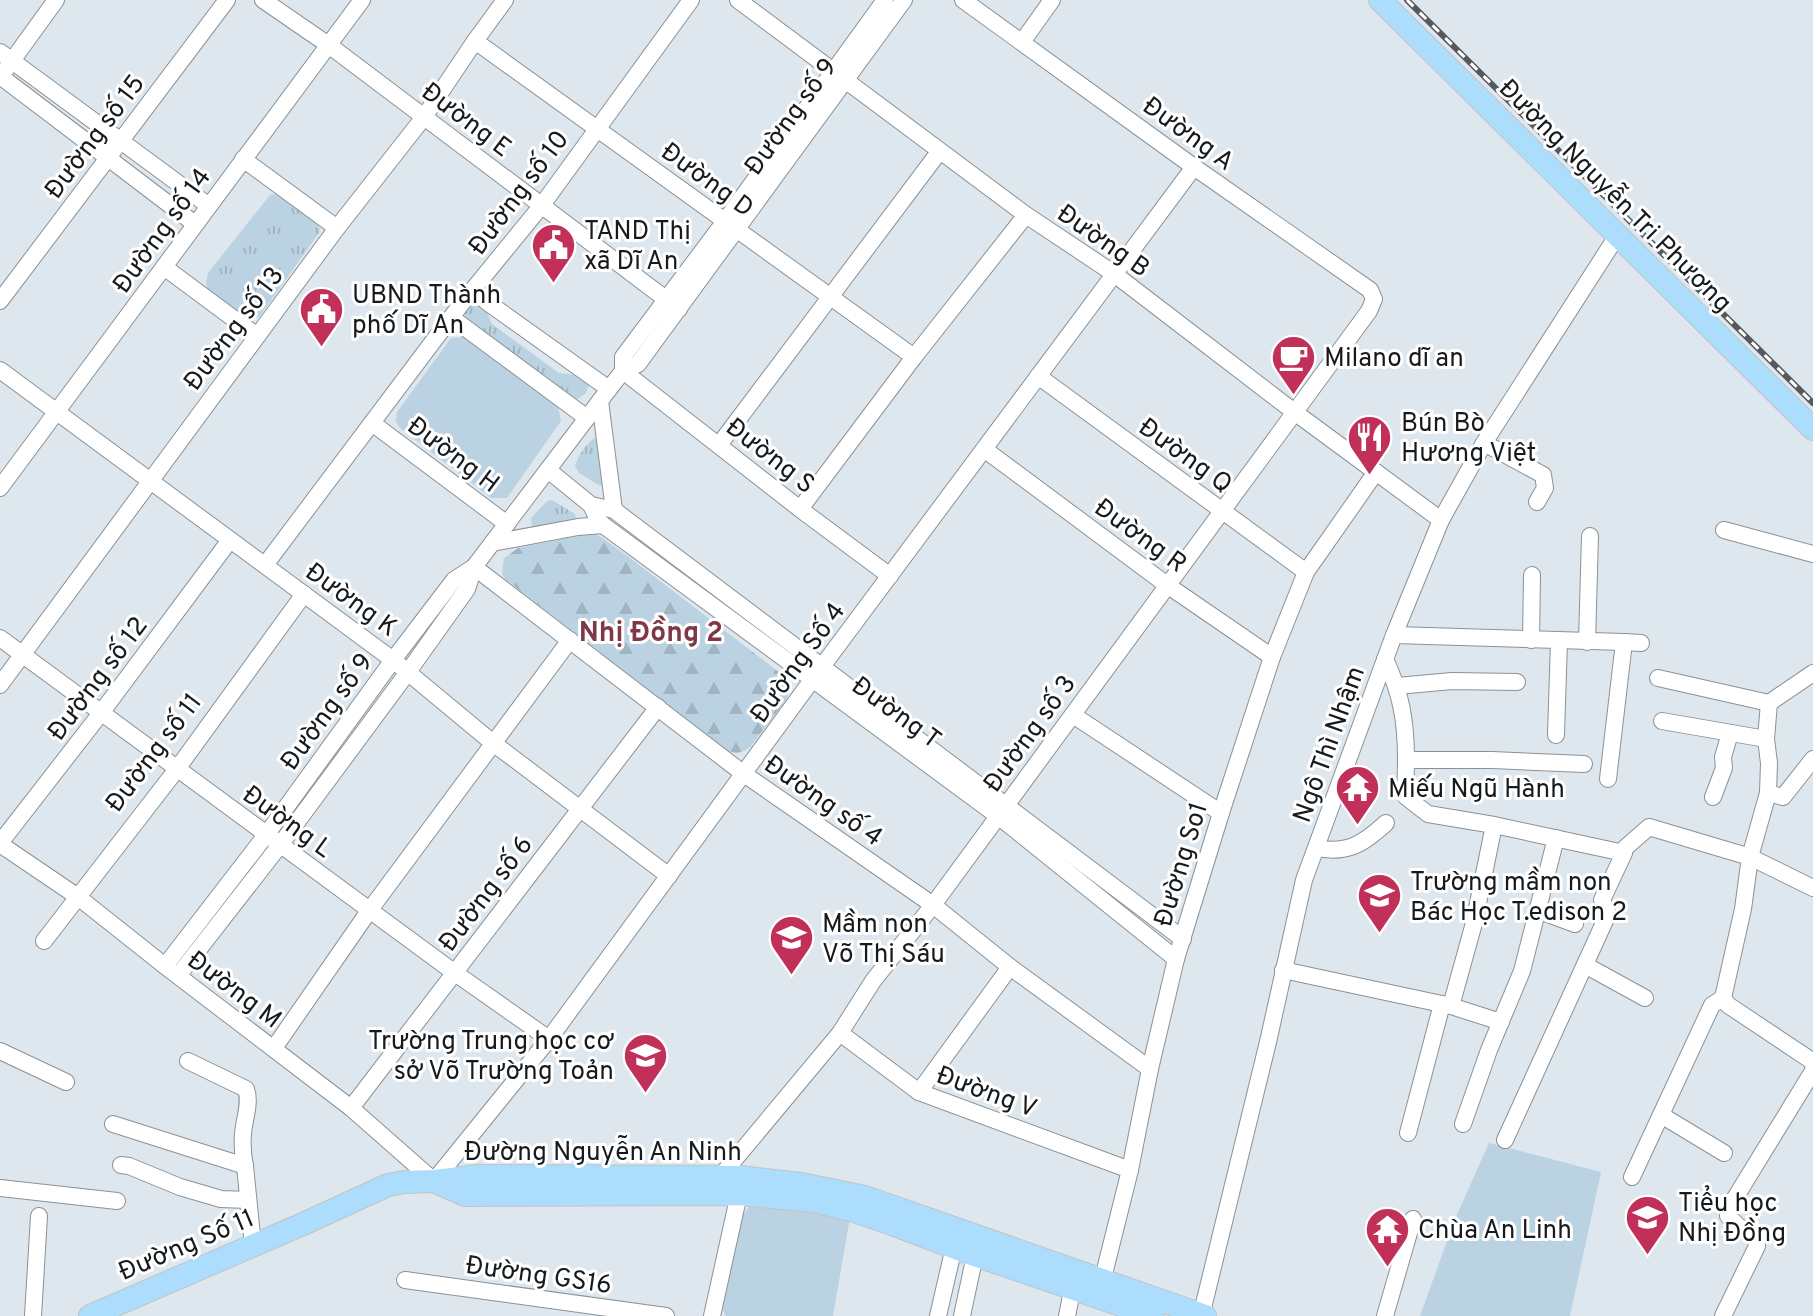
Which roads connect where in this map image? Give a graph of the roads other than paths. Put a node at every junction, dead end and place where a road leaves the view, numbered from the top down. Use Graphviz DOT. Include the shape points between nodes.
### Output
graph roads {
  1 [pos="56,0"];
  2 [pos="227,0"];
  3 [pos="263,0"];
  4 [pos="362,0"];
  5 [pos="505,0"];
  6 [pos="738,0"];
  7 [pos="885,0"];
  8 [pos="904,0"];
  9 [pos="963,0"];
  10 [pos="1052,0"];
  11 [pos="1380,0"];
  12 [pos="684,2"];
  13 [pos="475,41"];
  14 [pos="1022,42"];
  15 [pos="330,46"];
  16 [pos="6,57"];
  17 [pos="839,75"];
  18 [pos="0,76"];
  19 [pos="424,117"];
  20 [pos="596,128"];
  21 [pos="119,142"];
  22 [pos="939,152"];
  23 [pos="107,157"];
  24 [pos="243,159"];
  25 [pos="1194,167"];
  26 [pos="542,205"];
  27 [pos="209,206"];
  28 [pos="1026,215"];
  29 [pos="195,224"];
  30 [pos="731,225"];
  31 [pos="337,228"];
  32 [pos="1617,236"];
  33 [pos="164,267"];
  34 [pos="1113,273"];
  35 [pos="473,290"];
  36 [pos="830,296"];
  37 [pos="0,301"];
  38 [pos="673,304"];
  39 [pos="1369,311"];
  40 [pos="452,318"];
  41 [pos="257,336"];
  42 [pos="914,357"];
  43 [pos="0,370"];
  44 [pos="623,371"];
  45 [pos="1038,376"];
  46 [pos="604,395"];
  47 [pos="1293,411"];
  48 [pos="56,412"];
  49 [pos="587,418"];
  50 [pos="372,423"];
  51 [pos="1813,429"];
  52 [pos="1484,443"];
  53 [pos="719,445"];
  54 [pos="984,449"];
  55 [pos="548,470"];
  56 [pos="1376,472"];
  57 [pos="150,481"];
  58 [pos="0,488"];
  59 [pos="1537,502"];
  60 [pos="591,505"];
  61 [pos="800,509"];
  62 [pos="614,510"];
  63 [pos="1221,511"];
  64 [pos="1441,520"];
  65 [pos="507,524"];
  66 [pos="603,525"];
  67 [pos="1724,530"];
  68 [pos="1590,536"];
  69 [pos="230,540"];
  70 [pos="492,543"];
  71 [pos="1813,554"];
  72 [pos="265,565"];
  73 [pos="474,567"];
  74 [pos="1306,572"];
  75 [pos="1532,575"];
  76 [pos="890,576"];
  77 [pos="1167,585"];
  78 [pos="304,594"];
  79 [pos="1394,635"];
  80 [pos="0,638"];
  81 [pos="570,640"];
  82 [pos="1531,640"];
  83 [pos="1559,641"];
  84 [pos="1587,642"];
  85 [pos="23,656"];
  86 [pos="1272,657"];
  87 [pos="1385,659"];
  88 [pos="393,660"];
  89 [pos="408,672"];
  90 [pos="817,673"];
  91 [pos="1813,673"];
  92 [pos="1658,678"];
  93 [pos="1517,682"];
  94 [pos="0,685"];
  95 [pos="1397,686"];
  96 [pos="1769,703"];
  97 [pos="658,707"];
  98 [pos="101,713"];
  99 [pos="1073,715"];
  100 [pos="1662,721"];
  101 [pos="1730,733"];
  102 [pos="1556,735"];
  103 [pos="1766,739"];
  104 [pos="493,743"];
  105 [pos="1813,759"];
  106 [pos="1406,760"];
  107 [pos="1584,764"];
  108 [pos="177,769"];
  109 [pos="744,774"];
  110 [pos="1608,779"];
  111 [pos="1768,793"];
  112 [pos="1713,797"];
  113 [pos="580,807"];
  114 [pos="1003,810"];
  115 [pos="1221,813"];
  116 [pos="1386,823"];
  117 [pos="1494,825"];
  118 [pos="1556,838"];
  119 [pos="273,840"];
  120 [pos="0,843"];
  121 [pos="1316,848"];
  122 [pos="1625,848"];
  123 [pos="1750,857"];
  124 [pos="669,876"];
  125 [pos="1813,888"];
  126 [pos="78,897"];
  127 [pos="933,905"];
  128 [pos="1537,910"];
  129 [pos="369,911"];
  130 [pos="1575,924"];
  131 [pos="1183,939"];
  132 [pos="44,941"];
  133 [pos="1176,959"];
  134 [pos="1585,965"];
  135 [pos="1010,967"];
  136 [pos="1283,970"];
  137 [pos="172,971"];
  138 [pos="455,973"];
  139 [pos="1645,998"];
  140 [pos="1723,998"];
  141 [pos="1447,1005"];
  142 [pos="1501,1022"];
  143 [pos="840,1033"];
  144 [pos="549,1039"];
  145 [pos="274,1048"];
  146 [pos="0,1051"];
  147 [pos="188,1061"];
  148 [pos="1813,1065"];
  149 [pos="1150,1069"];
  150 [pos="1813,1071"];
  151 [pos="66,1082"];
  152 [pos="919,1092"];
  153 [pos="351,1108"];
  154 [pos="1661,1115"];
  155 [pos="113,1124"];
  156 [pos="1463,1124"];
  157 [pos="1408,1133"];
  158 [pos="1505,1140"];
  159 [pos="1724,1153"];
  160 [pos="121,1165"];
  161 [pos="245,1166"];
  162 [pos="1130,1170"];
  163 [pos="1632,1177"];
  164 [pos="434,1181"];
  165 [pos="733,1183"];
  166 [pos="0,1188"];
  167 [pos="248,1200"];
  168 [pos="117,1201"];
  169 [pos="39,1216"];
  170 [pos="1413,1219"];
  171 [pos="956,1238"];
  172 [pos="253,1246"];
  173 [pos="978,1246"];
  174 [pos="1075,1279"];
  175 [pos="405,1280"];
  176 [pos="1101,1288"];
  177 [pos="102,1314"];
  178 [pos="1141,1314"];
  179 [pos="33,1316"];
  180 [pos="666,1316"];
  181 [pos="712,1316"];
  182 [pos="938,1316"];
  183 [pos="962,1316"];
  184 [pos="1067,1316"];
  185 [pos="1202,1316"];
  186 [pos="1385,1316"];
  187 [pos="1723,1316"];
  1 -- 16 [label="street"];
  2 -- 21 [label="street, Đường số 15"];
  3 -- 15 [label="street, Đường E"];
  4 -- 15 [label="street, Đường số 14"];
  5 -- 13 [label="street, Đường số 13"];
  6 -- 17 [label="street, Đường B"];
  7 -- 17 [label="street, Đường số 9"];
  8 -- 17 [label="street, Đường số 9"];
  9 -- 14 [label="street, Đường A"];
  10 -- 14 [label="street"];
  11 -- 32 [label="main road, Đường Nguyễn Tri Phương"];
  12 -- 20 [label="street, Đường số 10"];
  13 -- 19 [label="street, Đường số 13"];
  13 -- 20 [label="street, Đường D"];
  14 -- 25 [label="street, Đường A"];
  15 -- 19 [label="street, Đường E"];
  15 -- 24 [label="street, Đường số 14"];
  16 -- 18 [label="street"];
  16 -- 21 [label="street"];
  17 -- 22 [label="street, Đường B"];
  17 -- 30 [label="street, Đường số 9"];
  18 -- 23 [label="street"];
  19 -- 26 [label="street, Đường E"];
  19 -- 31 [label="street, Đường số 13"];
  20 -- 26 [label="street, Đường số 10"];
  20 -- 30 [label="street, Đường D"];
  21 -- 23 [label="street, Đường số 15"];
  21 -- 27 [label="street"];
  22 -- 28 [label="street, Đường B"];
  22 -- 36 [label="street"];
  23 -- 29 [label="street"];
  23 -- 37 [label="street, Đường số 15"];
  24 -- 27 [label="street, Đường số 14"];
  24 -- 31 [label="street"];
  25 -- 34 [label="street, Đường Số 4"];
  25 -- 39 [label="street, Đường A" via="1370,290 1374,299"];
  26 -- 35 [label="street, Đường số 10"];
  26 -- 38 [label="street, Đường E"];
  27 -- 29 [label="street, Đường số 14"];
  28 -- 34 [label="street, Đường B"];
  28 -- 42 [label="street"];
  29 -- 33 [label="street, Đường số 14"];
  30 -- 36 [label="street, Đường D"];
  30 -- 38 [label="street, Đường số 9"];
  31 -- 41 [label="street, Đường số 13"];
  32 -- 51 [label="main road, Đường Nguyễn Tri Phương"];
  32 -- 52 [label="street, Ngô Thì Nhậm"];
  33 -- 41 [label="street"];
  33 -- 48 [label="street, Đường số 14"];
  34 -- 45 [label="street, Đường Số 4"];
  34 -- 47 [label="street, Đường B"];
  35 -- 40 [label="street, Đường số 10"];
  35 -- 46 [label="street"];
  36 -- 42 [label="street, Đường D"];
  36 -- 53 [label="street"];
  38 -- 44 [label="street, Đường số 9" via="623,357"];
  39 -- 47 [label="street, Đường số 3"];
  40 -- 49 [label="street"];
  40 -- 50 [label="street, Đường số 10"];
  41 -- 57 [label="street, Đường số 13"];
  42 -- 61 [label="street"];
  43 -- 48 [label="street, Đường K"];
  44 -- 46 [label="street, Đường số 9"];
  44 -- 53 [label="street, Đường S"];
  45 -- 54 [label="street, Đường Số 4"];
  45 -- 63 [label="street, Đường Q"];
  46 -- 49 [label="street, Đường số 9"];
  46 -- 62 [label="street"];
  47 -- 56 [label="street, Đường B"];
  47 -- 63 [label="street, Đường số 3"];
  48 -- 57 [label="street, Đường K"];
  48 -- 58 [label="street, Đường số 14"];
  49 -- 55 [label="street, Đường số 9"];
  50 -- 65 [label="street, Đường H"];
  50 -- 72 [label="street, Đường số 10"];
  52 -- 59 [label="street" via="1543,475 1545,488"];
  52 -- 64 [label="street, Ngô Thì Nhậm"];
  53 -- 61 [label="street, Đường S"];
  54 -- 76 [label="street, Đường Số 4"];
  54 -- 77 [label="street, Đường R"];
  55 -- 60 [label="street, Đường T"];
  55 -- 65 [label="street, Đường số 9"];
  56 -- 64 [label="street, Đường B"];
  56 -- 74 [label="street, Đường So1"];
  57 -- 69 [label="street, Đường K"];
  57 -- 85 [label="street, Đường số 13"];
  60 -- 62 [label="street, Đường T"];
  60 -- 66 [label="street, Đường T"];
  61 -- 76 [label="street, Đường S"];
  62 -- 90 [label="street, Đường T"];
  63 -- 74 [label="street, Đường Q"];
  63 -- 77 [label="street, Đường số 3"];
  64 -- 79 [label="street, Ngô Thì Nhậm"];
  65 -- 70 [label="street, Đường số 9"];
  66 -- 70 [label="street"];
  66 -- 90 [label="street, Đường T"];
  67 -- 71 [label="street"];
  68 -- 84 [label="street"];
  69 -- 72 [label="street, Đường K"];
  69 -- 98 [label="street, Đường số 12"];
  70 -- 73 [label="street, Đường số 9"];
  72 -- 78 [label="street, Đường K"];
  73 -- 81 [label="street, Đường số 4"];
  73 -- 88 [label="street, Đường số 9" via="454,580"];
  73 -- 89 [label="street, Đường số 9" via="467,589"];
  74 -- 86 [label="street, Đường So1"];
  75 -- 82 [label="street"];
  76 -- 90 [label="street, Đường Số 4"];
  77 -- 86 [label="street, Đường R"];
  77 -- 99 [label="street, Đường số 3"];
  78 -- 88 [label="street, Đường K"];
  78 -- 108 [label="street, Đường số 11"];
  79 -- 82 [label="street"];
  79 -- 87 [label="street, Ngô Thì Nhậm"];
  80 -- 85 [label="street, Đường L"];
  81 -- 97 [label="street, Đường số 4"];
  81 -- 104 [label="street"];
  82 -- 83 [label="street"];
  83 -- 84 [label="street"];
  83 -- 102 [label="street"];
  84 -- 110 [label="street" via="1632,643"];
  85 -- 94 [label="street, Đường số 13"];
  85 -- 98 [label="street, Đường L"];
  86 -- 115 [label="street, Đường So1"];
  87 -- 95 [label="street"];
  87 -- 121 [label="street, Ngô Thì Nhậm"];
  88 -- 89 [label="street, Đường K"];
  88 -- 119 [label="street, Đường số 9"];
  89 -- 104 [label="street, Đường K"];
  89 -- 119 [label="street, Đường số 9"];
  90 -- 109 [label="street, Đường Số 4"];
  90 -- 114 [label="street, Đường T"];
  91 -- 96 [label="street"];
  92 -- 96 [label="street"];
  93 -- 95 [label="street"];
  95 -- 106 [label="street"];
  96 -- 103 [label="street"];
  97 -- 109 [label="street, Đường số 4"];
  97 -- 113 [label="street, Đường số 6"];
  98 -- 108 [label="street, Đường L"];
  98 -- 120 [label="street, Đường số 12"];
  99 -- 114 [label="street, Đường số 3"];
  99 -- 115 [label="street"];
  100 -- 101 [label="street"];
  101 -- 103 [label="street"];
  101 -- 112 [label="street"];
  103 -- 111 [label="street"];
  104 -- 113 [label="street, Đường K"];
  104 -- 129 [label="street"];
  105 -- 111 [label="street" via="1783,797"];
  106 -- 107 [label="street"];
  106 -- 117 [label="street" via="1406,797 1416,807 1428,814"];
  108 -- 119 [label="street, Đường L"];
  108 -- 126 [label="street, Đường số 11"];
  109 -- 124 [label="street, Đường Số 4"];
  109 -- 127 [label="street, Đường số 4"];
  111 -- 123 [label="street"];
  113 -- 124 [label="street, Đường K"];
  113 -- 138 [label="street, Đường số 6"];
  114 -- 127 [label="street, Đường số 3"];
  114 -- 131 [label="street, Đường T"];
  114 -- 133 [label="street, Đường T"];
  115 -- 131 [label="street, Đường So1"];
  116 -- 121 [label="street" via="1364,843 1332,851"];
  117 -- 118 [label="street"];
  117 -- 141 [label="street" via="1474,923"];
  118 -- 128 [label="street"];
  118 -- 134 [label="street" via="1624,853 1602,900 1608,914"];
  119 -- 129 [label="street, Đường L"];
  119 -- 137 [label="street, Đường số 9"];
  120 -- 126 [label="street, Đường M"];
  121 -- 136 [label="street, Ngô Thì Nhậm"];
  122 -- 123 [label="street" via="1649,827"];
  123 -- 125 [label="street"];
  123 -- 140 [label="street"];
  124 -- 144 [label="street, Đường Số 4"];
  126 -- 132 [label="street, Đường số 11"];
  126 -- 137 [label="street, Đường M"];
  127 -- 135 [label="street, Đường số 4"];
  127 -- 143 [label="street, Đường số 3"];
  128 -- 130 [label="street"];
  128 -- 142 [label="street" via="1522,971"];
  129 -- 138 [label="street, Đường L"];
  129 -- 145 [label="street"];
  131 -- 133 [label="street, Đường So1"];
  133 -- 149 [label="street, Đường So1"];
  134 -- 139 [label="street"];
  134 -- 158 [label="street"];
  135 -- 149 [label="street, Đường số 4"];
  135 -- 152 [label="street"];
  136 -- 141 [label="street"];
  136 -- 185 [label="street, Ngô Thì Nhậm"];
  137 -- 145 [label="street, Đường M"];
  138 -- 144 [label="street, Đường L"];
  138 -- 153 [label="street, Đường số 6"];
  140 -- 148 [label="street"];
  140 -- 154 [label="street" via="1712,1005"];
  141 -- 142 [label="street"];
  141 -- 157 [label="street"];
  142 -- 156 [label="street"];
  143 -- 152 [label="street, Đường V"];
  143 -- 165 [label="street, Đường số 3"];
  144 -- 164 [label="street, Đường Số 4"];
  145 -- 153 [label="street, Đường M"];
  146 -- 151 [label="street"];
  147 -- 161 [label="street" via="246,1089"];
  149 -- 162 [label="street, Đường So1"];
  150 -- 187 [label="street" via="1732,1203 1728,1216 1755,1237 1757,1246"];
  152 -- 162 [label="street, Đường V"];
  153 -- 164 [label="street, Đường M"];
  154 -- 159 [label="street"];
  154 -- 163 [label="street"];
  155 -- 161 [label="street"];
  160 -- 167 [label="street" via="221,1199"];
  161 -- 167 [label="street"];
  162 -- 176 [label="street, Đường So1"];
  164 -- 165 [label="main road, Đường Nguyễn An Ninh" via="465,1195"];
  164 -- 172 [label="main road, Đường Số 11" via="388,1185"];
  165 -- 171 [label="main road, Đường Nguyễn An Ninh" via="801,1184 846,1192"];
  165 -- 181 [label="street"];
  166 -- 168 [label="street"];
  167 -- 172 [label="street"];
  169 -- 179 [label="street"];
  170 -- 186 [label="street"];
  171 -- 173 [label="main road, Đường Nguyễn An Ninh"];
  171 -- 182 [label="street"];
  172 -- 177 [label="main road, Đường Số 11"];
  173 -- 174 [label="main road, Đường Nguyễn An Ninh"];
  173 -- 183 [label="street"];
  174 -- 176 [label="main road, Đường Nguyễn An Ninh"];
  174 -- 184 [label="street"];
  175 -- 180 [label="street, Đường GS16"];
  176 -- 178 [label="main road, Đường Nguyễn An Ninh"];
  176 -- 185 [label="main road, Đường Nguyễn An Ninh"];
}
